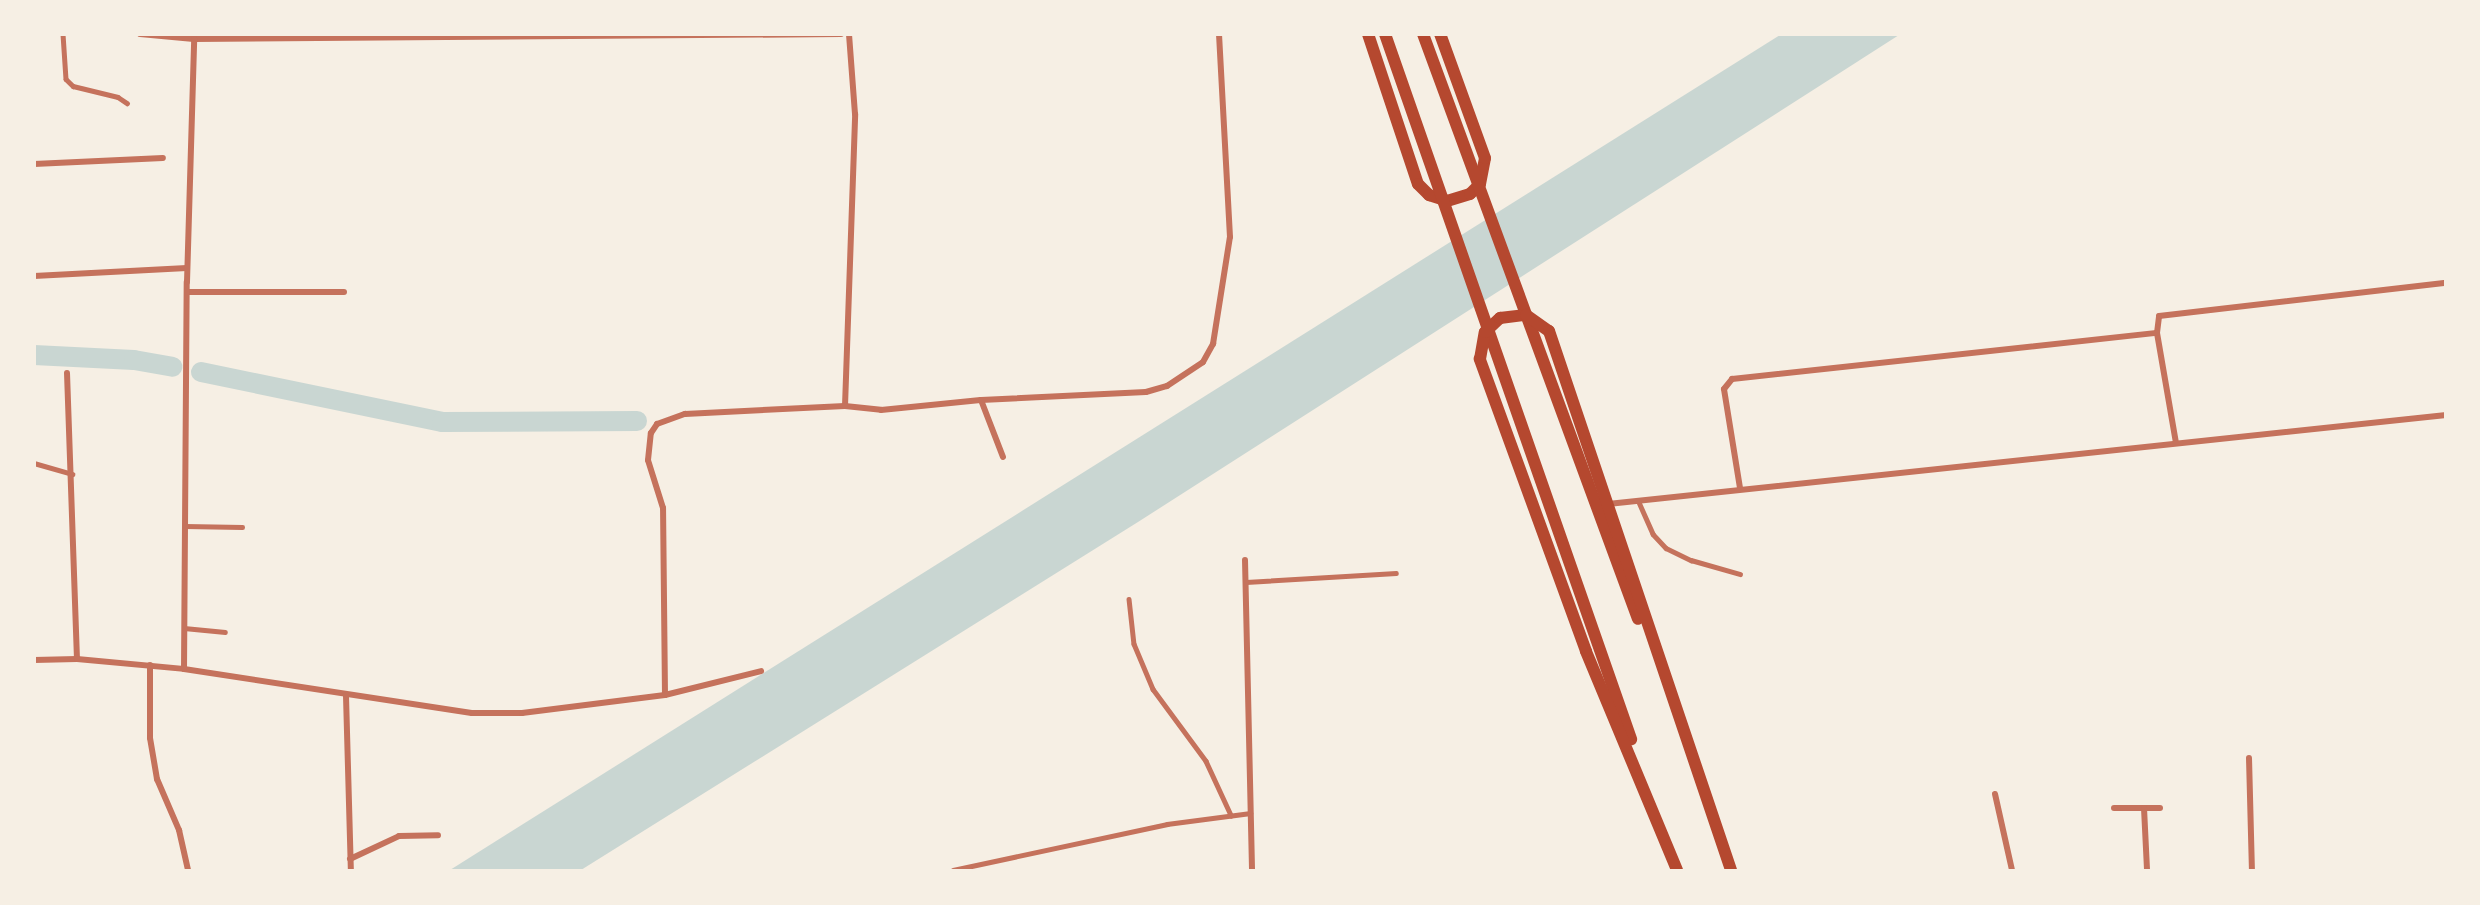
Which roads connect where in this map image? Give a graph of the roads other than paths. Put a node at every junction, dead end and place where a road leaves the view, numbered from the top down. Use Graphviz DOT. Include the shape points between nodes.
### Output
graph roads {
  1 [pos="63,34"];
  2 [pos="140,34"];
  3 [pos="841,34"];
  4 [pos="849,34"];
  5 [pos="1219,34"];
  6 [pos="1368,34"];
  7 [pos="1385,34"];
  8 [pos="1423,34"];
  9 [pos="1440,34"];
  10 [pos="246,36"];
  11 [pos="194,39"];
  12 [pos="127,103"];
  13 [pos="163,158"];
  14 [pos="34,164"];
  15 [pos="187,268"];
  16 [pos="34,276"];
  17 [pos="2445,284"];
  18 [pos="187,292"];
  19 [pos="344,292"];
  20 [pos="2157,333"];
  21 [pos="67,373"];
  22 [pos="981,400"];
  23 [pos="844,406"];
  24 [pos="2445,415"];
  25 [pos="2176,443"];
  26 [pos="1003,457"];
  27 [pos="34,463"];
  28 [pos="72,474"];
  29 [pos="1740,488"];
  30 [pos="1638,500"];
  31 [pos="1608,504"];
  32 [pos="185,526"];
  33 [pos="242,527"];
  34 [pos="1245,560"];
  35 [pos="1396,573"];
  36 [pos="1740,574"];
  37 [pos="1246,582"];
  38 [pos="1129,599"];
  39 [pos="184,628"];
  40 [pos="225,632"];
  41 [pos="77,659"];
  42 [pos="34,660"];
  43 [pos="150,665"];
  44 [pos="184,669"];
  45 [pos="761,671"];
  46 [pos="665,695"];
  47 [pos="346,696"];
  48 [pos="2249,758"];
  49 [pos="1995,794"];
  50 [pos="2114,808"];
  51 [pos="2144,808"];
  52 [pos="2160,808"];
  53 [pos="1250,813"];
  54 [pos="1231,815"];
  55 [pos="438,835"];
  56 [pos="350,859"];
  57 [pos="188,870"];
  58 [pos="351,870"];
  59 [pos="953,870"];
  60 [pos="1252,870"];
  61 [pos="1678,870"];
  62 [pos="1730,870"];
  63 [pos="2012,870"];
  64 [pos="2147,870"];
  65 [pos="2252,870"];
  1 -- 12 [label="lane" via="66,79 73,86 118,97"];
  2 -- 11 [label="street"];
  3 -- 10 [label="street"];
  4 -- 23 [label="street" via="855,114"];
  5 -- 22 [label="street" via="1230,237 1213,344 1203,362 1167,386 1146,392"];
  6 -- 9 [label="main road" via="1418,184 1429,195 1447,201 1459,200 1479,184 1485,158"];
  7 -- 61 [label="main road"];
  8 -- 62 [label="main road"];
  10 -- 11 [label="street"];
  11 -- 15 [label="street"];
  13 -- 14 [label="street"];
  15 -- 16 [label="street"];
  15 -- 18 [label="street"];
  17 -- 20 [label="street" via="2160,315 2156,319"];
  18 -- 19 [label="street"];
  18 -- 32 [label="street"];
  20 -- 25 [label="street"];
  20 -- 29 [label="street" via="1732,380 1724,389"];
  21 -- 28 [label="street"];
  22 -- 23 [label="street" via="881,410"];
  22 -- 26 [label="street"];
  23 -- 46 [label="street" via="685,414 657,424 651,433 648,460 663,508"];
  24 -- 25 [label="street"];
  25 -- 29 [label="street"];
  27 -- 28 [label="lane"];
  28 -- 41 [label="street"];
  29 -- 30 [label="street"];
  30 -- 31 [label="street"];
  30 -- 36 [label="lane" via="1653,534 1666,548 1691,560"];
  31 -- 61 [label="main road" via="1549,331 1527,315 1514,314 1493,322 1480,342 1480,359 1586,651"];
  31 -- 62 [label="main road"];
  32 -- 33 [label="lane"];
  32 -- 39 [label="street"];
  34 -- 37 [label="street"];
  35 -- 37 [label="lane"];
  37 -- 53 [label="street"];
  38 -- 54 [label="lane" via="1134,644 1153,688 1206,761"];
  39 -- 40 [label="lane"];
  39 -- 44 [label="street"];
  41 -- 42 [label="street"];
  41 -- 43 [label="street"];
  43 -- 44 [label="street"];
  43 -- 57 [label="street" via="150,738 157,779 179,831"];
  44 -- 47 [label="street"];
  45 -- 46 [label="street"];
  46 -- 47 [label="street" via="522,712 472,713"];
  47 -- 56 [label="street"];
  48 -- 65 [label="street"];
  49 -- 63 [label="street"];
  50 -- 51 [label="street"];
  51 -- 52 [label="street"];
  51 -- 64 [label="street"];
  53 -- 54 [label="lane"];
  53 -- 60 [label="street"];
  54 -- 59 [label="lane" via="1167,824"];
  55 -- 56 [label="street" via="399,836"];
  56 -- 58 [label="street"];
}
